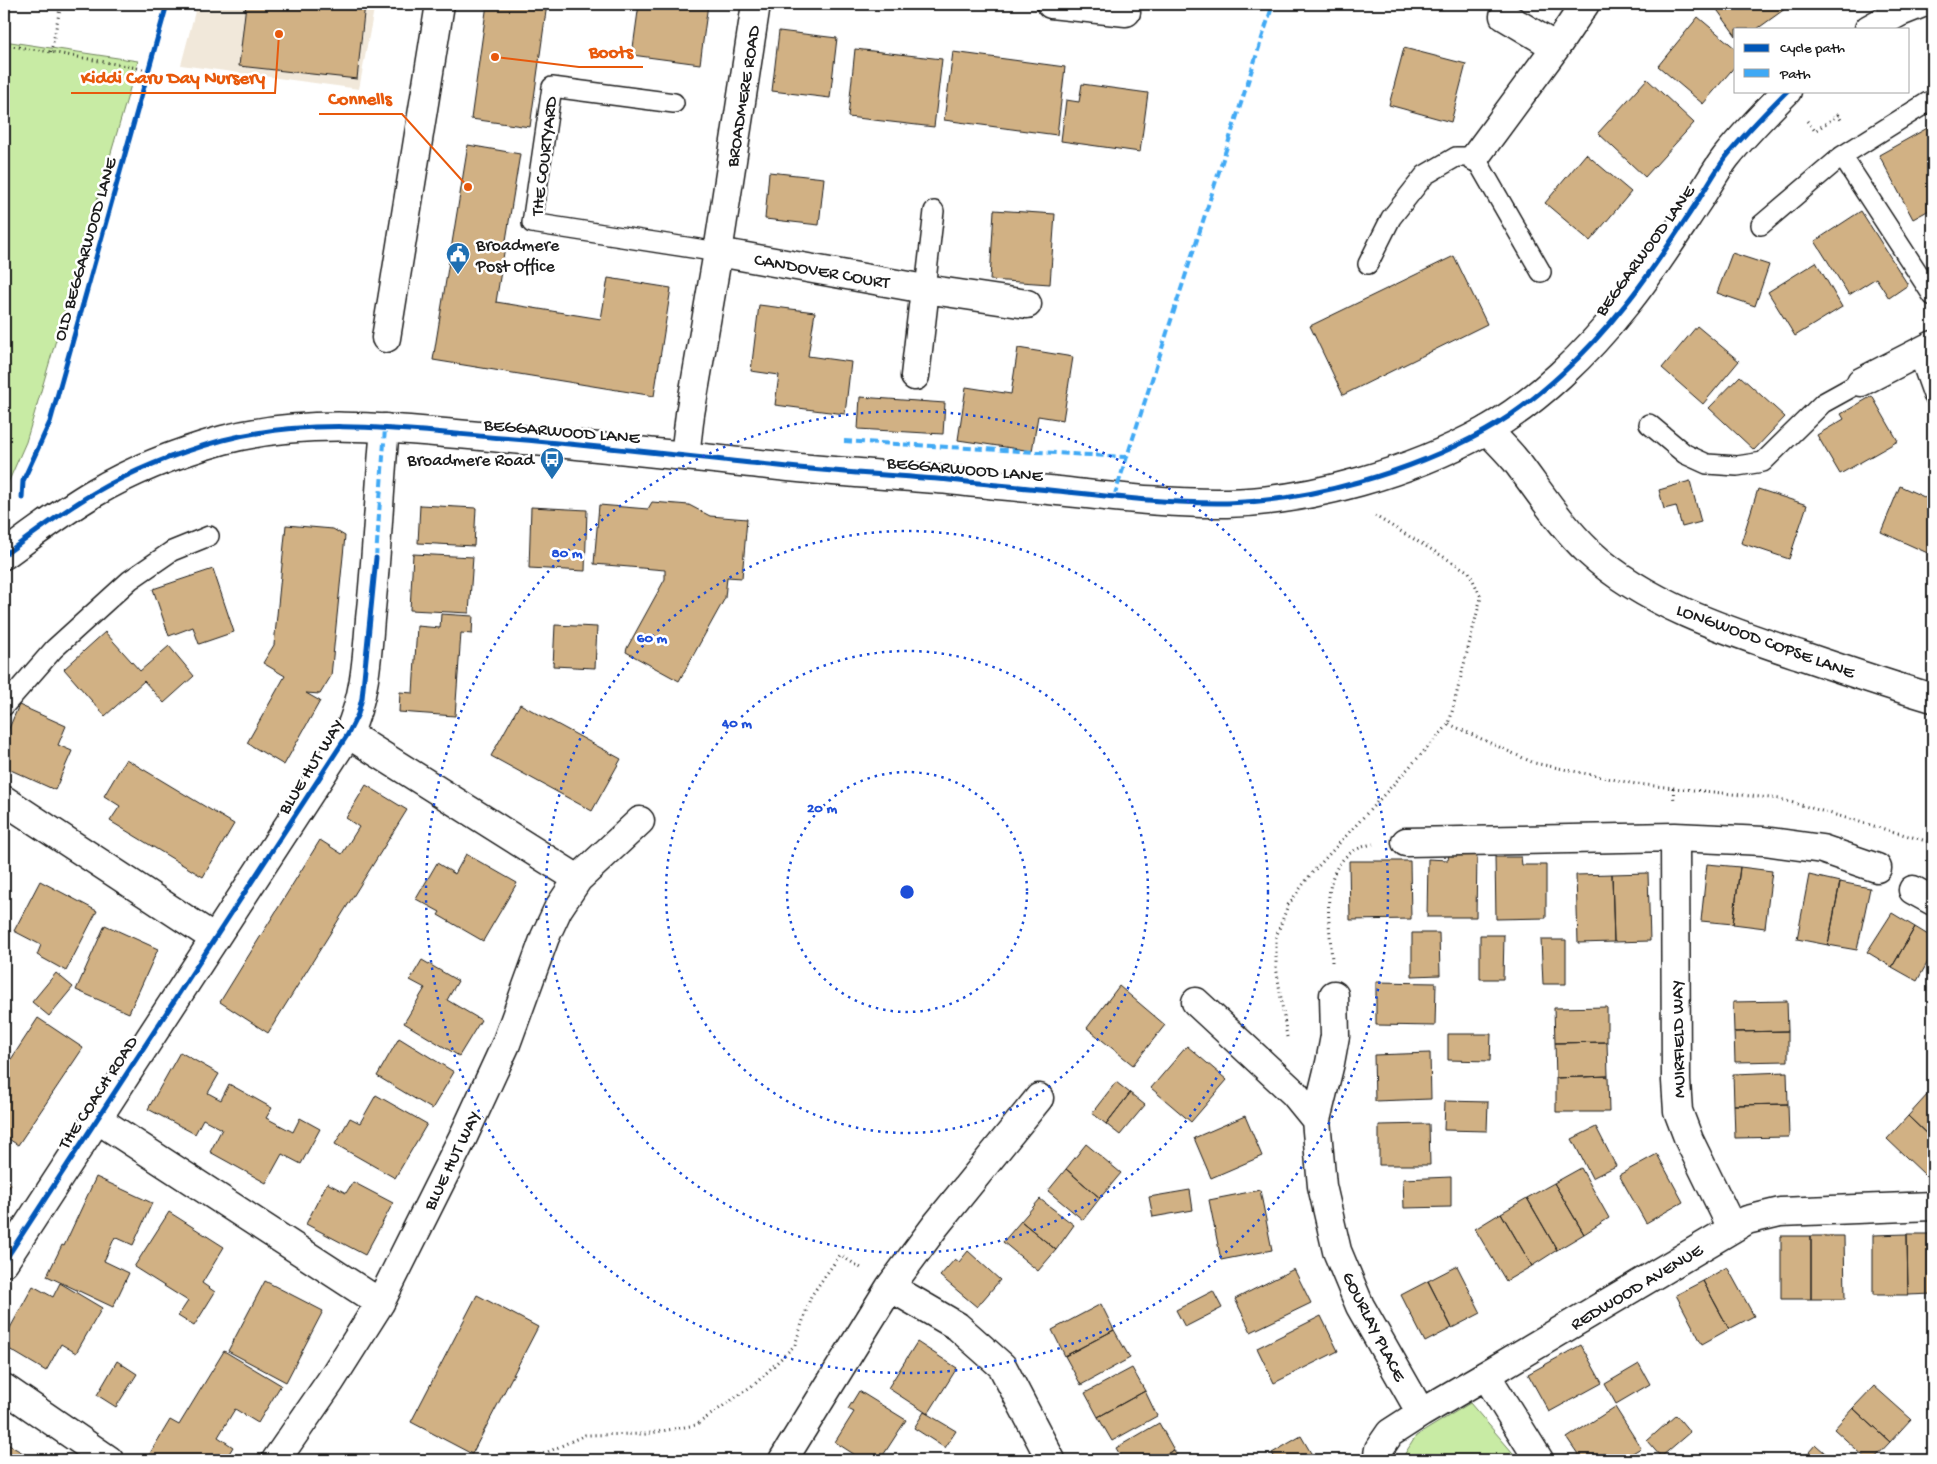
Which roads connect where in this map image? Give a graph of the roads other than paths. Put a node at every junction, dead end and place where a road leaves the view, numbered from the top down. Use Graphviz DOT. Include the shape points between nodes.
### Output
graph roads {
  1 [pos="440,4"];
  2 [pos="756,4"];
  3 [pos="1055,4"];
  4 [pos="1585,4"];
  5 [pos="1920,4"];
  6 [pos="1126,12"];
  7 [pos="1504,16"];
  8 [pos="1871,28"];
  9 [pos="1556,47"];
  10 [pos="1786,93"];
  11 [pos="1928,102"];
  12 [pos="674,103"];
  13 [pos="1475,156"];
  14 [pos="1842,156"];
  15 [pos="934,211"];
  16 [pos="1762,225"];
  17 [pos="718,252"];
  18 [pos="1368,264"];
  19 [pos="1541,272"];
  20 [pos="925,289"];
  21 [pos="1933,296"];
  22 [pos="1027,304"];
  23 [pos="386,338"];
  24 [pos="1926,349"];
  25 [pos="915,376"];
  26 [pos="1861,382"];
  27 [pos="1933,395"];
  28 [pos="1649,424"];
  29 [pos="1487,430"];
  30 [pos="384,441"];
  31 [pos="685,456"];
  32 [pos="209,536"];
  33 [pos="4,555"];
  34 [pos="1933,698"];
  35 [pos="4,706"];
  36 [pos="348,734"];
  37 [pos="4,800"];
  38 [pos="640,821"];
  39 [pos="1675,837"];
  40 [pos="1406,842"];
  41 [pos="1878,868"];
  42 [pos="578,879"];
  43 [pos="214,938"];
  44 [pos="1334,995"];
  45 [pos="1196,1002"];
  46 [pos="1039,1098"];
  47 [pos="97,1119"];
  48 [pos="1316,1120"];
  49 [pos="1933,1206"];
  50 [pos="1732,1228"];
  51 [pos="4,1262"];
  52 [pos="890,1287"];
  53 [pos="380,1303"];
  54 [pos="1486,1376"];
  55 [pos="4,1388"];
  56 [pos="1421,1413"];
  57 [pos="108,1460"];
  58 [pos="276,1460"];
  59 [pos="783,1460"];
  60 [pos="1051,1460"];
  61 [pos="1377,1460"];
  62 [pos="1539,1460"];
  1 -- 23 [label="street"];
  2 -- 17 [label="street, BROADMERE ROAD"];
  3 -- 6 [label="street"];
  4 -- 9 [label="street"];
  5 -- 8 [label="street"];
  7 -- 9 [label="street"];
  9 -- 13 [label="street"];
  10 -- 29 [label="street, BEGGARWOOD LANE" via="1758,119 1724,159 1624,308 1550,383 1518,410"];
  11 -- 14 [label="lane"];
  12 -- 17 [label="lane, THE COURTYARD" via="552,87 532,223"];
  13 -- 18 [label="lane" via="1456,158 1425,175 1391,218"];
  13 -- 19 [label="lane"];
  14 -- 16 [label="lane"];
  14 -- 21 [label="lane"];
  15 -- 20 [label="lane"];
  17 -- 20 [label="street, CANDOVER COURT"];
  17 -- 31 [label="street, BROADMERE ROAD"];
  20 -- 22 [label="street, CANDOVER COURT"];
  20 -- 25 [label="street"];
  24 -- 26 [label="street"];
  24 -- 27 [label="lane"];
  26 -- 28 [label="lane" via="1823,403 1763,462 1736,466 1707,464 1684,454"];
  29 -- 31 [label="street, BEGGARWOOD LANE" via="1410,464 1328,490 1274,500 1226,503 1114,497"];
  29 -- 34 [label="street, LONGWOOD COPSE LANE" via="1589,552 1641,590 1701,620 1760,642"];
  30 -- 31 [label="street, BEGGARWOOD LANE"];
  30 -- 33 [label="street, BEGGARWOOD LANE" via="341,426 268,431 203,446 131,474 96,492"];
  30 -- 36 [label="street, BLUE HUT WAY" via="362,698"];
  32 -- 35 [label="lane" via="172,551 130,580 54,649"];
  36 -- 42 [label="street, BLUE HUT WAY"];
  36 -- 43 [label="street, BLUE HUT WAY"];
  37 -- 43 [label="street"];
  38 -- 42 [label="street, BLUE HUT WAY"];
  39 -- 40 [label="street"];
  39 -- 41 [label="street" via="1764,840 1822,849"];
  39 -- 50 [label="street, MUIRFIELD WAY" via="1678,1111"];
  42 -- 53 [label="street, BLUE HUT WAY" via="558,909 506,1044"];
  43 -- 47 [label="street, THE COACH ROAD"];
  44 -- 48 [label="street, GOURLAY PLACE" via="1335,1036"];
  45 -- 48 [label="street" via="1294,1093"];
  46 -- 52 [label="street"];
  47 -- 51 [label="street, THE COACH ROAD"];
  47 -- 53 [label="street, THE COACH ROAD"];
  48 -- 56 [label="street, GOURLAY PLACE" via="1322,1186 1337,1250 1360,1306"];
  49 -- 50 [label="street, REDWOOD AVENUE" via="1780,1212 1747,1220"];
  50 -- 54 [label="street, REDWOOD AVENUE"];
  52 -- 59 [label="street"];
  52 -- 60 [label="street" via="957,1326 1002,1366"];
  53 -- 58 [label="street"];
  54 -- 56 [label="street, REDWOOD AVENUE"];
  54 -- 62 [label="street"];
  55 -- 57 [label="street"];
  56 -- 61 [label="street, REDWOOD AVENUE" via="1390,1433 1379,1449"];
}
